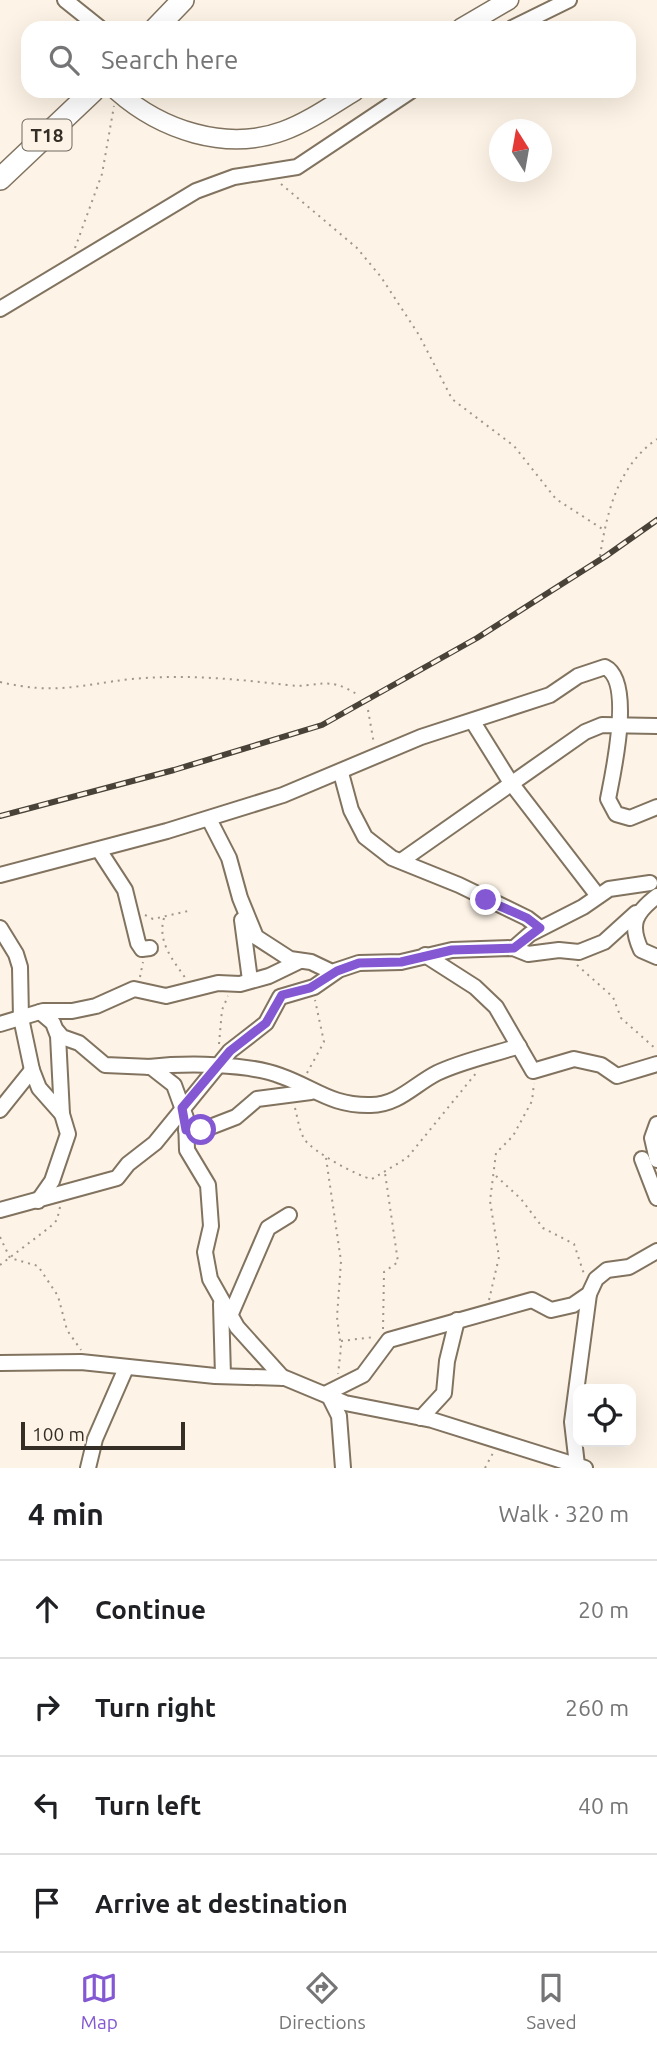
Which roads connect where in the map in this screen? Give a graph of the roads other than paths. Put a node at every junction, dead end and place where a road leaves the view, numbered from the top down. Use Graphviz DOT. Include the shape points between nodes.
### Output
graph roads {
  1 [pos="65,0"];
  2 [pos="183,0"];
  3 [pos="509,0"];
  4 [pos="569,0"];
  5 [pos="84,7"];
  6 [pos="95,21"];
  7 [pos="163,21"];
  8 [pos="473,21"];
  9 [pos="526,21"];
  10 [pos="86,98"];
  11 [pos="119,98"];
  12 [pos="343,98"];
  13 [pos="401,98"];
  14 [pos="0,179"];
  15 [pos="0,309"];
  16 [pos="473,722"];
  17 [pos="621,726"];
  18 [pos="657,726"];
  19 [pos="341,773"];
  20 [pos="511,783"];
  21 [pos="657,807"];
  22 [pos="209,819"];
  23 [pos="99,849"];
  24 [pos="401,861"];
  25 [pos="0,875"];
  26 [pos="654,890"];
  27 [pos="598,896"];
  28 [pos="240,898"];
  29 [pos="636,913"];
  30 [pos="0,928"];
  31 [pos="540,928"];
  32 [pos="150,948"];
  33 [pos="514,948"];
  34 [pos="425,956"];
  35 [pos="657,957"];
  36 [pos="300,961"];
  37 [pos="337,971"];
  38 [pos="245,982"];
  39 [pos="40,1012"];
  40 [pos="22,1018"];
  41 [pos="0,1024"];
  42 [pos="57,1031"];
  43 [pos="519,1046"];
  44 [pos="657,1065"];
  45 [pos="219,1066"];
  46 [pos="147,1067"];
  47 [pos="32,1070"];
  48 [pos="309,1091"];
  49 [pos="182,1108"];
  50 [pos="0,1110"];
  51 [pos="61,1114"];
  52 [pos="657,1124"];
  53 [pos="186,1130"];
  54 [pos="650,1160"];
  55 [pos="657,1198"];
  56 [pos="38,1201"];
  57 [pos="0,1210"];
  58 [pos="289,1215"];
  59 [pos="657,1251"];
  60 [pos="589,1294"];
  61 [pos="221,1302"];
  62 [pos="230,1316"];
  63 [pos="457,1320"];
  64 [pos="0,1363"];
  65 [pos="125,1368"];
  66 [pos="223,1376"];
  67 [pos="283,1378"];
  68 [pos="330,1393"];
  69 [pos="421,1418"];
  70 [pos="581,1467"];
  71 [pos="88,1468"];
  72 [pos="343,1468"];
  1 -- 5 [label="street"];
  2 -- 7 [label="highway"];
  3 -- 8 [label="main road"];
  4 -- 9 [label="street"];
  5 -- 6 [label="street"];
  10 -- 14 [label="highway, T18"];
  11 -- 12 [label="main road" via="177,129 242,138 286,130"];
  13 -- 15 [label="street" via="297,167 234,177 195,191"];
  16 -- 17 [label="street" via="550,695 578,676 605,667 618,692"];
  16 -- 19 [label="street" via="421,737"];
  16 -- 20 [label="street"];
  17 -- 18 [label="street"];
  17 -- 20 [label="street" via="593,727"];
  17 -- 21 [label="street" via="610,806 616,814 630,818"];
  19 -- 22 [label="street"];
  19 -- 24 [label="street" via="362,833"];
  20 -- 24 [label="street"];
  20 -- 27 [label="street"];
  22 -- 23 [label="street"];
  22 -- 28 [label="street" via="229,858"];
  23 -- 25 [label="street"];
  23 -- 32 [label="street" via="125,890 138,943 142,949"];
  24 -- 31 [label="street" via="459,885"];
  26 -- 27 [label="street" via="613,888"];
  26 -- 29 [label="street"];
  27 -- 31 [label="street"];
  28 -- 36 [label="street" via="256,937 283,956"];
  28 -- 38 [label="street"];
  29 -- 33 [label="street" via="602,943 579,953 528,954"];
  29 -- 35 [label="street" via="635,938 641,950"];
  30 -- 40 [label="street" via="20,967"];
  31 -- 33 [label="street"];
  33 -- 34 [label="street" via="452,950"];
  34 -- 37 [label="street" via="359,963"];
  34 -- 43 [label="street" via="485,996 503,1016"];
  36 -- 37 [label="street"];
  36 -- 38 [label="street"];
  37 -- 45 [label="street" via="321,983 280,997 266,1023 230,1051"];
  38 -- 39 [label="street" via="218,983 166,996 134,989 96,1006"];
  39 -- 40 [label="street"];
  39 -- 42 [label="street"];
  40 -- 41 [label="street"];
  40 -- 47 [label="street"];
  42 -- 46 [label="street" via="108,1067"];
  42 -- 51 [label="street"];
  43 -- 44 [label="street" via="533,1071 575,1059 601,1065 617,1076"];
  43 -- 48 [label="street" via="435,1074 410,1092 381,1104 331,1101"];
  45 -- 46 [label="street"];
  45 -- 48 [label="street" via="274,1073"];
  45 -- 49 [label="street"];
  46 -- 49 [label="street" via="172,1082"];
  47 -- 50 [label="street"];
  47 -- 51 [label="street" via="39,1088"];
  48 -- 53 [label="street" via="274,1100 257,1099 236,1117 205,1129"];
  49 -- 53 [label="street"];
  49 -- 56 [label="street" via="155,1143 117,1178"];
  51 -- 56 [label="street" via="68,1139 52,1181"];
  52 -- 54 [label="street"];
  53 -- 61 [label="street" via="188,1152 208,1185 211,1226 205,1252"];
  54 -- 55 [label="street"];
  56 -- 57 [label="street"];
  58 -- 62 [label="street" via="268,1228"];
  59 -- 60 [label="street" via="629,1267 607,1270"];
  60 -- 63 [label="street" via="565,1308 550,1310 535,1300"];
  60 -- 70 [label="street" via="572,1422"];
  61 -- 62 [label="street"];
  61 -- 66 [label="street"];
  62 -- 67 [label="street"];
  63 -- 68 [label="street" via="386,1342 363,1375"];
  63 -- 69 [label="street" via="446,1360 444,1392"];
  64 -- 65 [label="street"];
  65 -- 66 [label="street"];
  65 -- 71 [label="street"];
  66 -- 67 [label="street"];
  67 -- 68 [label="street"];
  68 -- 69 [label="street" via="345,1403"];
  68 -- 72 [label="street" via="340,1416"];
  69 -- 70 [label="street"];
}
